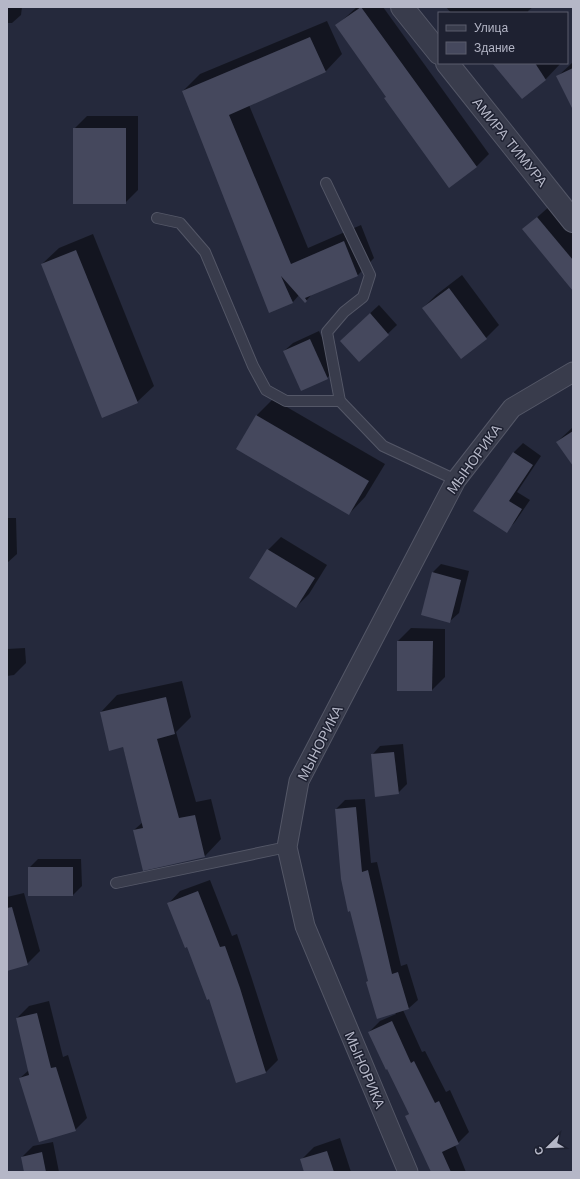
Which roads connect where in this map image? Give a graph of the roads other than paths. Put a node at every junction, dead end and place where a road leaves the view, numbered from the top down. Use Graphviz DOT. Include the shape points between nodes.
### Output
graph roads {
  1 [pos="402,7"];
  2 [pos="438,52"];
  3 [pos="448,64"];
  4 [pos="326,183"];
  5 [pos="158,218"];
  6 [pos="573,221"];
  7 [pos="573,372"];
  8 [pos="340,401"];
  9 [pos="456,480"];
  10 [pos="287,847"];
  11 [pos="116,883"];
  12 [pos="408,1172"];
  1 -- 2 [label="street"];
  3 -- 6 [label="street, АМИРА ТИМУРА"];
  4 -- 8 [label="lane" via="370,275 364,297 344,312 327,332"];
  5 -- 8 [label="lane" via="180,223 205,252 253,366 266,390 286,401"];
  7 -- 9 [label="street, МЫНОРИКА" via="512,408"];
  8 -- 9 [label="lane" via="383,446"];
  9 -- 10 [label="street, МЫНОРИКА" via="300,780"];
  10 -- 11 [label="lane"];
  10 -- 12 [label="street, МЫНОРИКА" via="305,926"];
}
